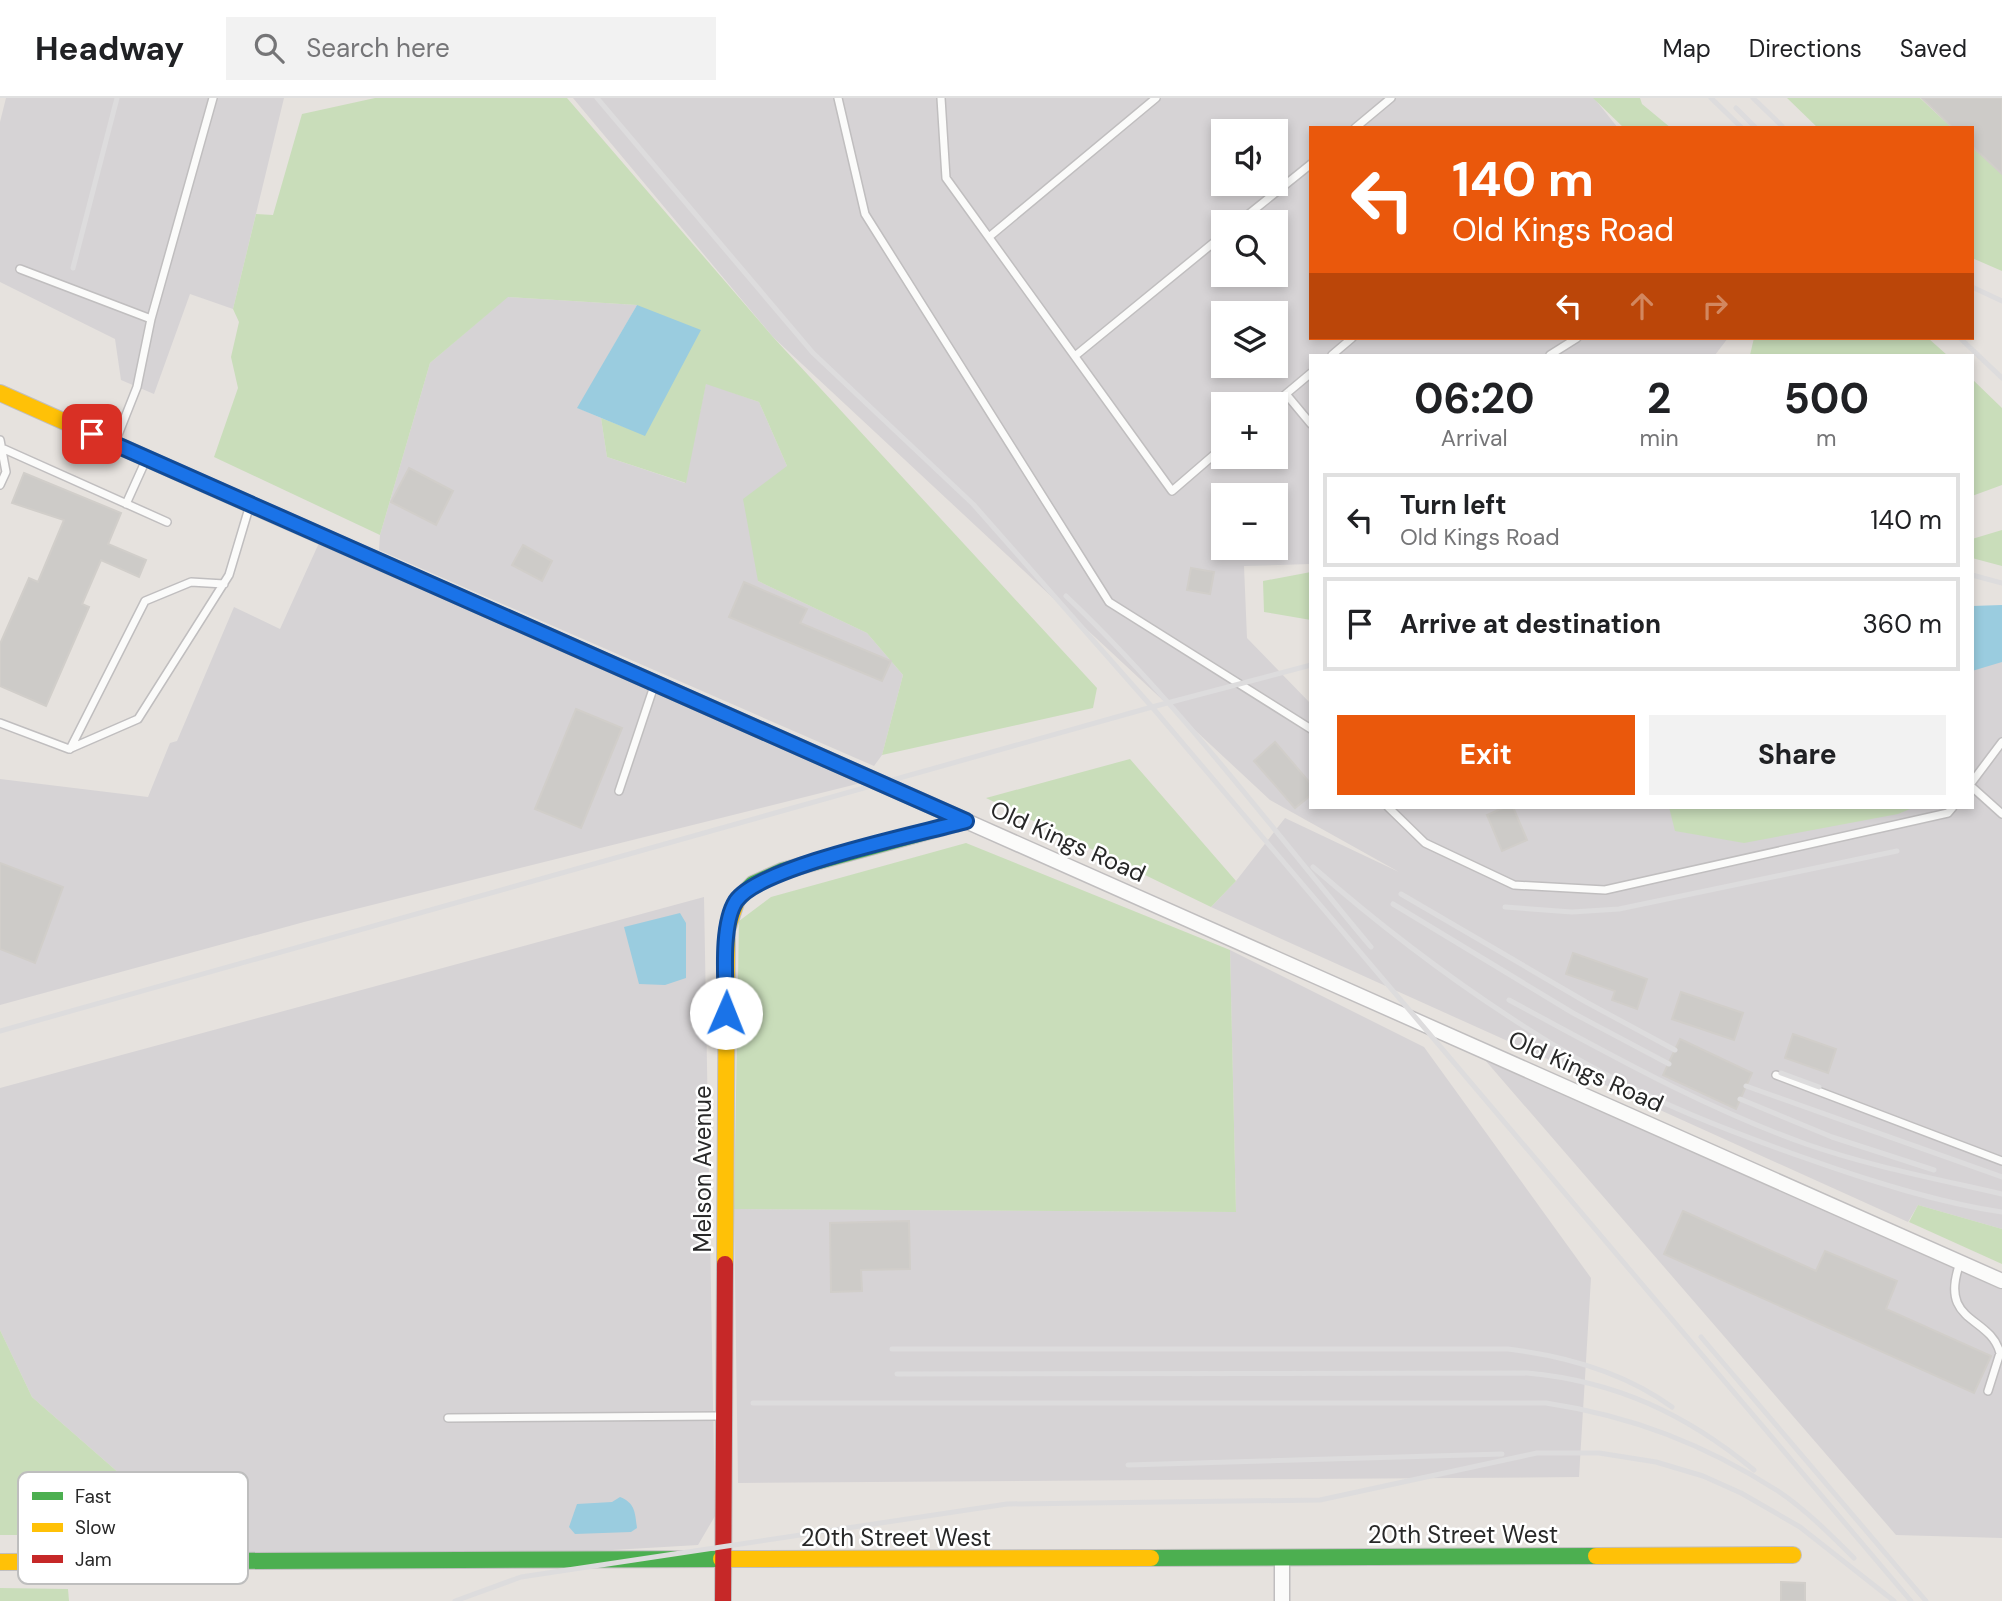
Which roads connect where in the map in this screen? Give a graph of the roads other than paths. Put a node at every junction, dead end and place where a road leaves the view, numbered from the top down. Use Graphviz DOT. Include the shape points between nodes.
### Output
graph roads {
  1 [pos="213,98"];
  2 [pos="838,98"];
  3 [pos="941,98"];
  4 [pos="1156,98"];
  5 [pos="1391,98"];
  6 [pos="1357,126"];
  7 [pos="1309,166"];
  8 [pos="1254,210"];
  9 [pos="989,237"];
  10 [pos="1211,245"];
  11 [pos="20,269"];
  12 [pos="151,319"];
  13 [pos="1350,340"];
  14 [pos="1574,340"];
  15 [pos="1333,354"];
  16 [pos="1552,354"];
  17 [pos="1075,356"];
  18 [pos="1309,375"];
  19 [pos="1288,392"];
  20 [pos="0,393"];
  21 [pos="1288,396"];
  22 [pos="1309,422"];
  23 [pos="0,440"];
  24 [pos="115,444"];
  25 [pos="4,449"];
  26 [pos="1211,457"];
  27 [pos="147,458"];
  28 [pos="0,485"];
  29 [pos="126,504"];
  30 [pos="251,504"];
  31 [pos="167,522"];
  32 [pos="223,583"];
  33 [pos="655,682"];
  34 [pos="0,723"];
  35 [pos="1309,728"];
  36 [pos="2002,742"];
  37 [pos="69,749"];
  38 [pos="1974,781"];
  39 [pos="1974,786"];
  40 [pos="618,791"];
  41 [pos="1390,809"];
  42 [pos="1951,809"];
  43 [pos="2002,814"];
  44 [pos="966,821"];
  45 [pos="1776,1075"];
  46 [pos="2002,1161"];
  47 [pos="1960,1262"];
  48 [pos="2002,1281"];
  49 [pos="1988,1391"];
  50 [pos="724,1416"];
  51 [pos="448,1418"];
  52 [pos="1793,1555"];
  53 [pos="1282,1558"];
  54 [pos="723,1560"];
  55 [pos="248,1561"];
  56 [pos="0,1562"];
  57 [pos="18,1562"];
  58 [pos="723,1601"];
  59 [pos="1282,1601"];
  1 -- 12 [label="lane"];
  2 -- 35 [label="lane" via="865,214 1109,603"];
  3 -- 9 [label="lane" via="946,178"];
  4 -- 9 [label="lane"];
  5 -- 6 [label="lane"];
  7 -- 8 [label="lane"];
  9 -- 17 [label="lane"];
  10 -- 17 [label="lane"];
  11 -- 12 [label="lane"];
  12 -- 24 [label="lane" via="137,387"];
  13 -- 15 [label="lane"];
  14 -- 16 [label="lane"];
  17 -- 26 [label="lane" via="1172,491"];
  18 -- 19 [label="lane"];
  20 -- 24 [label="street, Old Kings Road"];
  21 -- 22 [label="lane"];
  23 -- 25 [label="lane"];
  24 -- 27 [label="street, Old Kings Road"];
  25 -- 28 [label="lane" via="6,472"];
  25 -- 29 [label="lane"];
  27 -- 29 [label="lane"];
  27 -- 30 [label="street, Old Kings Road"];
  29 -- 31 [label="lane"];
  30 -- 32 [label="lane"];
  30 -- 33 [label="street, Old Kings Road"];
  32 -- 37 [label="lane" via="138,719"];
  32 -- 37 [label="lane" via="191,582 145,601"];
  33 -- 40 [label="lane"];
  33 -- 44 [label="street, Old Kings Road"];
  34 -- 37 [label="lane"];
  36 -- 38 [label="lane"];
  39 -- 43 [label="lane"];
  41 -- 42 [label="lane" via="1424,843 1514,885 1605,890"];
  44 -- 47 [label="street, Old Kings Road"];
  44 -- 50 [label="street, Melson Avenue" via="782,871 753,884 736,902 727,930"];
  45 -- 46 [label="lane"];
  47 -- 48 [label="street, Old Kings Road"];
  47 -- 49 [label="lane" via="1953,1281 1955,1301 1996,1343 2000,1353"];
  50 -- 51 [label="lane"];
  50 -- 54 [label="street, Melson Avenue"];
  52 -- 53 [label="street, 20th Street West"];
  53 -- 54 [label="street, 20th Street West"];
  53 -- 59 [label="street"];
  54 -- 55 [label="street, 20th Street West"];
  54 -- 58 [label="street, Melson Avenue"];
  56 -- 57 [label="street, 20th Street West"];
}
